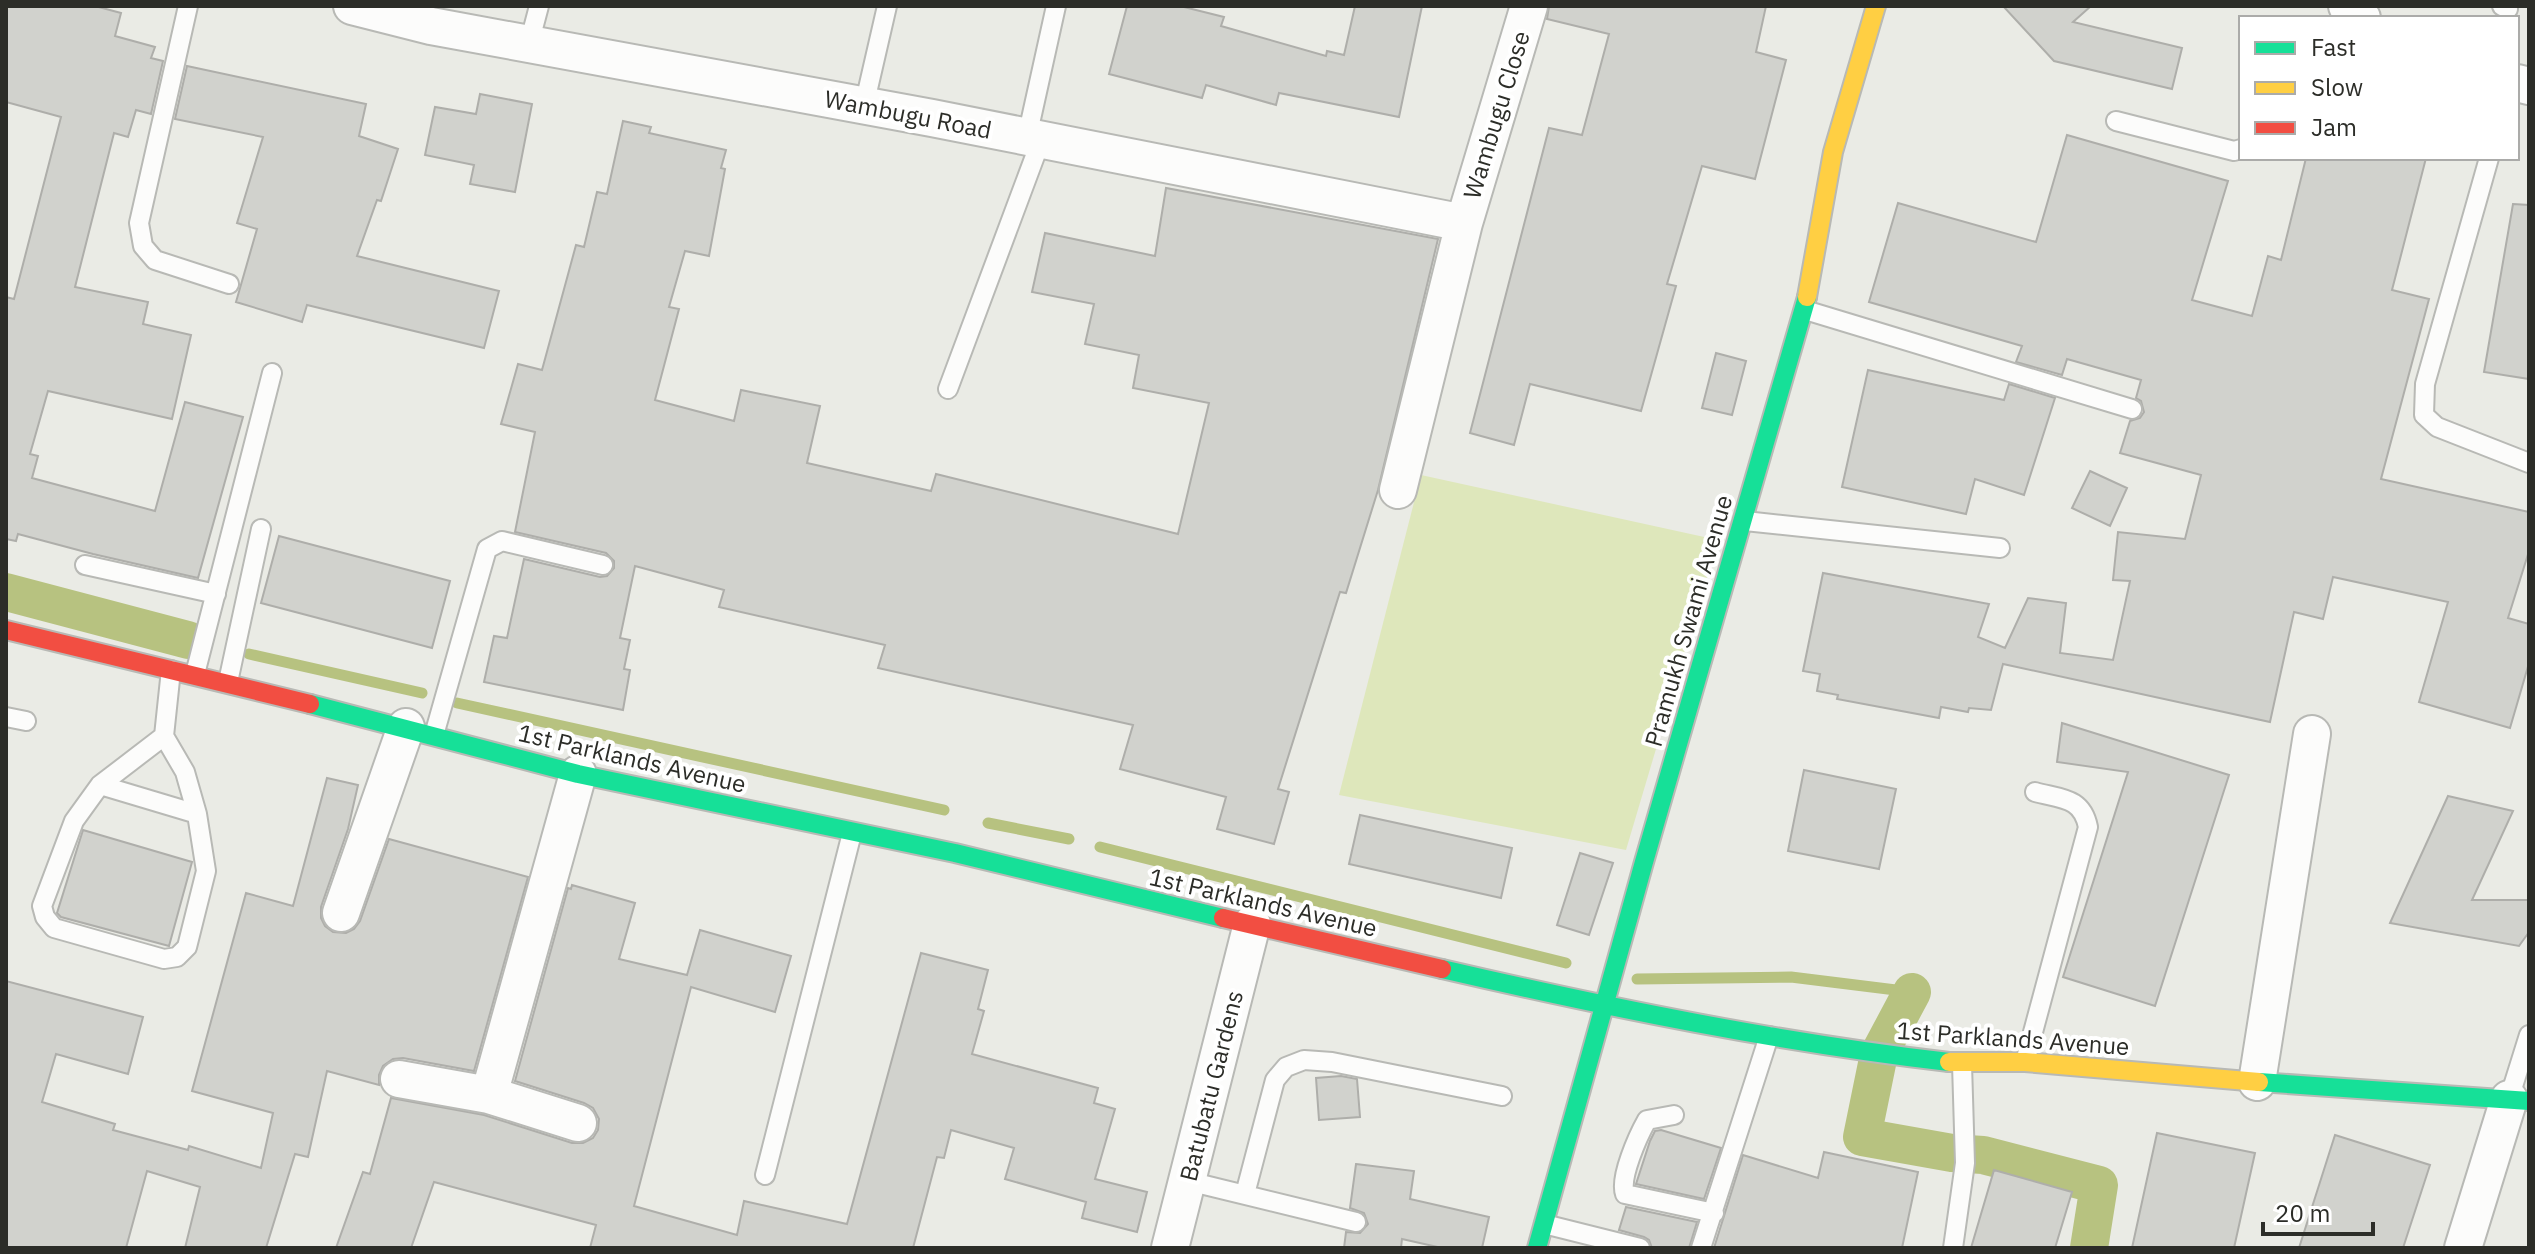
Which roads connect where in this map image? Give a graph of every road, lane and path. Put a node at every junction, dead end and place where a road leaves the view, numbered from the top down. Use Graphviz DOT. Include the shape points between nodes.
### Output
graph roads {
  1 [pos="188,6"];
  2 [pos="539,6"];
  3 [pos="887,6"];
  4 [pos="1056,6"];
  5 [pos="1529,6"];
  6 [pos="1876,6"];
  7 [pos="372,8"];
  8 [pos="529,44"];
  9 [pos="864,106"];
  10 [pos="2116,121"];
  11 [pos="1034,139"];
  12 [pos="2239,150"];
  13 [pos="2488,160"];
  14 [pos="1464,223"];
  15 [pos="229,284"];
  16 [pos="1805,310"];
  17 [pos="272,373"];
  18 [pos="948,389"];
  19 [pos="2132,409"];
  20 [pos="2529,463"];
  21 [pos="1398,490"];
  22 [pos="1742,521"];
  23 [pos="261,529"];
  24 [pos="2000,548"];
  25 [pos="85,565"];
  26 [pos="603,565"];
  27 [pos="216,594"];
  28 [pos="6,630"];
  29 [pos="171,670"];
  30 [pos="195,674"];
  31 [pos="228,682"];
  32 [pos="6,717"];
  33 [pos="26,721"];
  34 [pos="420,731"];
  35 [pos="2312,734"];
  36 [pos="164,736"];
  37 [pos="578,774"];
  38 [pos="100,785"];
  39 [pos="2035,792"];
  40 [pos="197,814"];
  41 [pos="852,833"];
  42 [pos="341,913"];
  43 [pos="1252,924"];
  44 [pos="1606,1007"];
  45 [pos="2529,1035"];
  46 [pos="1769,1036"];
  47 [pos="2025,1062"];
  48 [pos="1962,1064"];
  49 [pos="399,1079"];
  50 [pos="2257,1082"];
  51 [pos="489,1095"];
  52 [pos="1502,1096"];
  53 [pos="2519,1100"];
  54 [pos="1674,1115"];
  55 [pos="578,1123"];
  56 [pos="765,1175"];
  57 [pos="1188,1181"];
  58 [pos="1245,1194"];
  59 [pos="1714,1213"];
  60 [pos="1356,1222"];
  61 [pos="1544,1224"];
  62 [pos="1170,1248"];
  63 [pos="1537,1248"];
  64 [pos="1640,1248"];
  65 [pos="1701,1248"];
  66 [pos="1953,1248"];
  67 [pos="2463,1248"];
  1 -- 15 [label="lane" via="139,223 143,246 155,260"];
  2 -- 8 [label="lane"];
  3 -- 9 [label="lane"];
  4 -- 11 [label="lane"];
  5 -- 14 [label="street, Wambugu Close"];
  6 -- 16 [label="street, Pramukh Swami Avenue" via="1833,152"];
  7 -- 8 [label="street, Wambugu Road" via="431,26"];
  8 -- 9 [label="street, Wambugu Road"];
  9 -- 11 [label="street, Wambugu Road"];
  10 -- 12 [label="lane"];
  11 -- 14 [label="street, Wambugu Road"];
  11 -- 18 [label="lane"];
  13 -- 20 [label="lane" via="2425,384 2424,415 2437,427"];
  14 -- 21 [label="street, Wambugu Close"];
  16 -- 19 [label="lane"];
  16 -- 22 [label="street, Pramukh Swami Avenue"];
  17 -- 27 [label="lane"];
  22 -- 24 [label="lane"];
  22 -- 44 [label="street, Pramukh Swami Avenue"];
  23 -- 31 [label="lane"];
  25 -- 27 [label="lane"];
  26 -- 34 [label="lane" via="493,543"];
  27 -- 30 [label="lane"];
  28 -- 29 [label="street, 1st Parklands Avenue"];
  29 -- 30 [label="street, 1st Parklands Avenue"];
  29 -- 36 [label="lane"];
  30 -- 31 [label="street, 1st Parklands Avenue"];
  31 -- 34 [label="street, 1st Parklands Avenue"];
  32 -- 33 [label="lane"];
  34 -- 37 [label="street, 1st Parklands Avenue"];
  34 -- 42 [label="street"];
  35 -- 50 [label="street"];
  36 -- 38 [label="lane"];
  36 -- 40 [label="lane" via="185,772"];
  37 -- 41 [label="street, 1st Parklands Avenue"];
  37 -- 51 [label="street"];
  38 -- 40 [label="lane"];
  38 -- 40 [label="lane" via="74,821 42,906 54,928 68,934 164,959 177,957 187,947 206,871"];
  39 -- 47 [label="lane" via="2074,802 2085,813 2088,827"];
  41 -- 43 [label="street, 1st Parklands Avenue"];
  41 -- 56 [label="lane"];
  43 -- 44 [label="street, 1st Parklands Avenue"];
  43 -- 57 [label="street, Batubatu Gardens"];
  44 -- 46 [label="street, 1st Parklands Avenue"];
  44 -- 61 [label="street, Pramukh Swami Avenue"];
  45 -- 53 [label="lane"];
  46 -- 48 [label="street, 1st Parklands Avenue"];
  46 -- 59 [label="lane"];
  47 -- 48 [label="street, 1st Parklands Avenue"];
  47 -- 50 [label="street, 1st Parklands Avenue"];
  48 -- 66 [label="lane" via="1965,1163"];
  49 -- 51 [label="street"];
  50 -- 53 [label="street, 1st Parklands Avenue"];
  51 -- 55 [label="street"];
  52 -- 58 [label="lane" via="1304,1060 1286,1067 1275,1080"];
  53 -- 67 [label="street"];
  54 -- 59 [label="lane" via="1647,1120 1636,1140 1625,1194"];
  57 -- 58 [label="lane"];
  57 -- 62 [label="street, Batubatu Gardens"];
  58 -- 60 [label="lane"];
  59 -- 65 [label="lane"];
  61 -- 63 [label="street, Pramukh Swami Avenue"];
  61 -- 64 [label="lane"];
}
